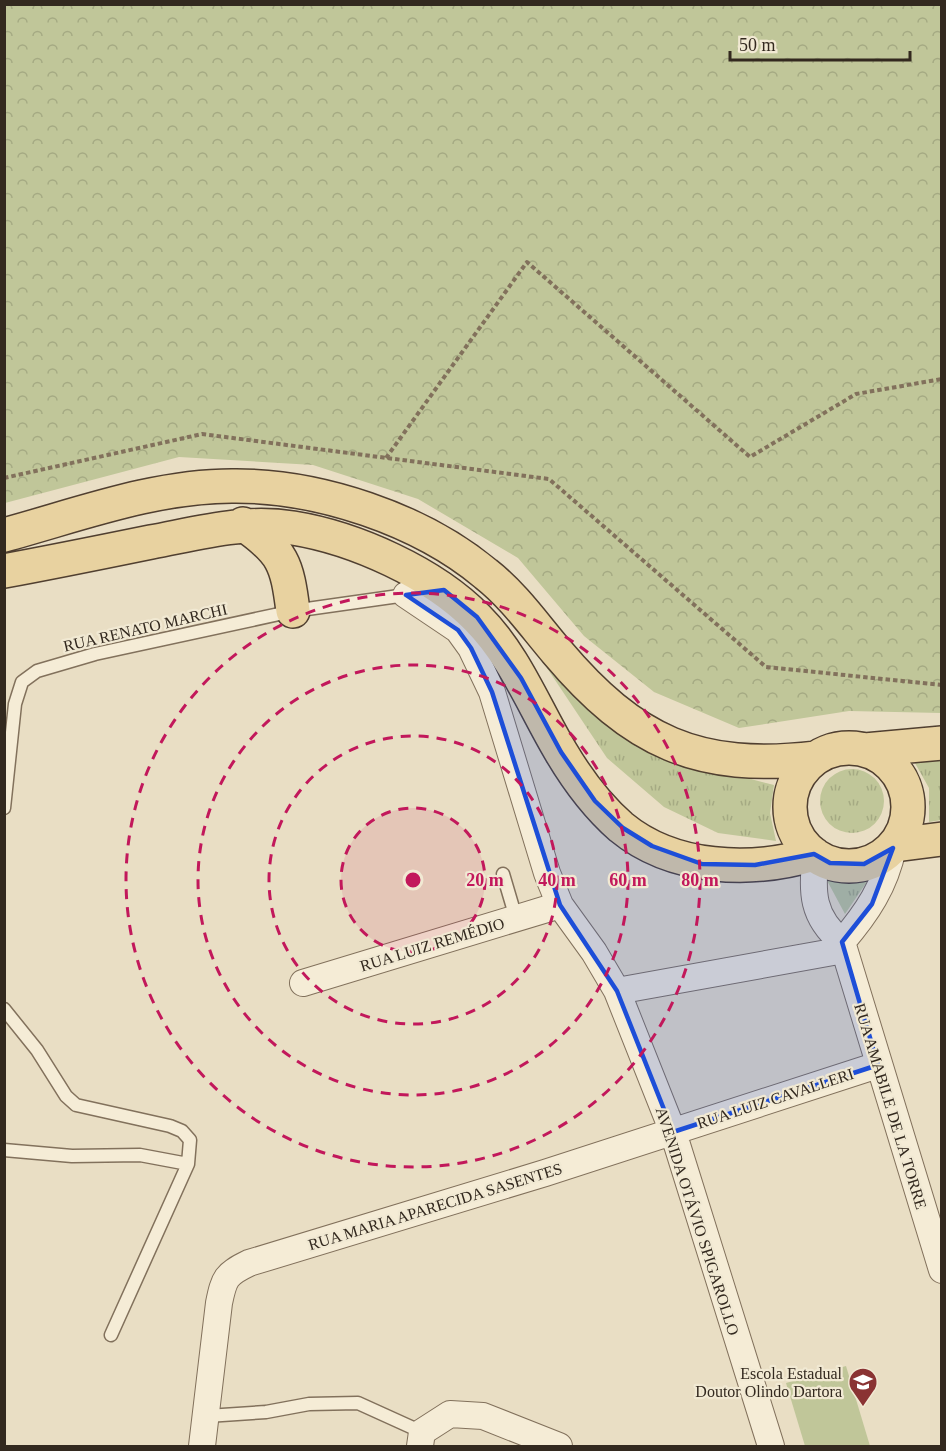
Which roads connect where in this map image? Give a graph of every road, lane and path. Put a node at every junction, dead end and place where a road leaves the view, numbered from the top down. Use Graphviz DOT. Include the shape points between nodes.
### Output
graph roads {
  1 [pos="942,379"];
  2 [pos="386,458"];
  3 [pos="4,478"];
  4 [pos="243,524"];
  5 [pos="4,535"];
  6 [pos="4,572"];
  7 [pos="444,590"];
  8 [pos="406,595"];
  9 [pos="292,610"];
  10 [pos="942,685"];
  11 [pos="942,742"];
  12 [pos="865,750"];
  13 [pos="816,758"];
  14 [pos="4,808"];
  15 [pos="942,839"];
  16 [pos="894,846"];
  17 [pos="815,855"];
  18 [pos="503,874"];
  19 [pos="560,905"];
  20 [pos="516,918"];
  21 [pos="843,946"];
  22 [pos="303,983"];
  23 [pos="617,991"];
  24 [pos="4,1009"];
  25 [pos="878,1065"];
  26 [pos="673,1132"];
  27 [pos="4,1150"];
  28 [pos="188,1164"];
  29 [pos="942,1270"];
  30 [pos="111,1335"];
  31 [pos="207,1416"];
  32 [pos="421,1439"];
  33 [pos="538,1441"];
  34 [pos="202,1446"];
  35 [pos="559,1446"];
  36 [pos="771,1446"];
  1 -- 2 [label="path" via="856,394 750,457 527,262"];
  2 -- 3 [label="path" via="202,434"];
  2 -- 10 [label="path" via="549,479 766,667"];
  4 -- 6 [label="main road"];
  4 -- 7 [label="main road" via="294,528 332,537 401,564"];
  4 -- 9 [label="main road" via="278,553 287,577"];
  5 -- 13 [label="main road" via="194,487 280,489 349,503 439,540 487,574 598,698 660,740 704,755 749,763"];
  7 -- 8 [label="street"];
  7 -- 17 [label="main road" via="477,617 497,642 561,752 595,801 623,828 652,846 702,864 778,863"];
  8 -- 9 [label="lane, RUA RENATO MARCHI"];
  8 -- 19 [label="street, AVENIDA OTÁVIO SPIGAROLLO" via="458,630 471,648 492,692"];
  9 -- 14 [label="lane, RUA RENATO MARCHI" via="95,654 28,676 15,704"];
  11 -- 12 [label="main road"];
  12 -- 13 [label="main road" via="832,750"];
  12 -- 16 [label="main road" via="881,756 894,768 908,798 904,831"];
  13 -- 17 [label="main road" via="796,782 790,805 794,829"];
  15 -- 16 [label="main road"];
  16 -- 17 [label="main road" via="879,858 847,866"];
  16 -- 21 [label="street" via="872,904"];
  17 -- 21 [label="street, RUA AMABILE DE LA TORRE" via="813,900 823,921"];
  18 -- 20 [label="lane"];
  19 -- 20 [label="street, RUA LUIZ REMÉDIO"];
  19 -- 23 [label="street, AVENIDA OTÁVIO SPIGAROLLO"];
  20 -- 22 [label="street, RUA LUIZ REMÉDIO"];
  21 -- 23 [label="street"];
  21 -- 25 [label="street, RUA AMABILE DE LA TORRE"];
  23 -- 26 [label="street, AVENIDA OTÁVIO SPIGAROLLO"];
  24 -- 28 [label="lane" via="76,1105 182,1131 191,1145"];
  25 -- 26 [label="street, RUA LUIZ CAVALLERI"];
  25 -- 29 [label="street, RUA AMABILE DE LA TORRE"];
  26 -- 31 [label="street, RUA MARIA APARECIDA SASENTES" via="230,1272 219,1303"];
  26 -- 36 [label="street, AVENIDA OTÁVIO SPIGAROLLO"];
  27 -- 28 [label="lane" via="72,1156 140,1155"];
  28 -- 30 [label="lane"];
  31 -- 32 [label="lane" via="309,1404 358,1403"];
  31 -- 34 [label="street, RUA MARIA APARECIDA SASENTES"];
  32 -- 33 [label="street" via="450,1414 483,1416"];
  33 -- 35 [label="street"];
}
